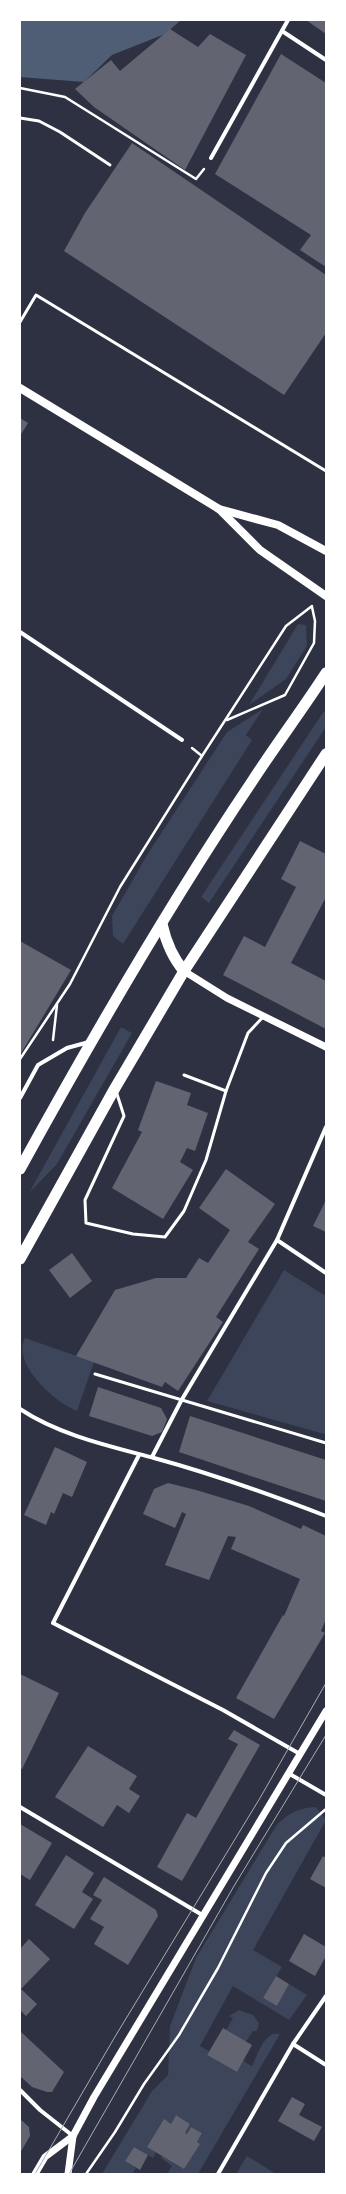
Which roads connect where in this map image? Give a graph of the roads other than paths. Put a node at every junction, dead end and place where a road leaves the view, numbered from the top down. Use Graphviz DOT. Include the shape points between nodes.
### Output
graph roads {
  1 [pos="288,20"];
  2 [pos="282,31"];
  3 [pos="326,60"];
  4 [pos="20,118"];
  5 [pos="211,158"];
  6 [pos="110,165"];
  7 [pos="20,322"];
  8 [pos="20,388"];
  9 [pos="326,472"];
  10 [pos="218,509"];
  11 [pos="326,551"];
  12 [pos="323,594"];
  13 [pos="20,632"];
  14 [pos="326,673"];
  15 [pos="182,740"];
  16 [pos="326,754"];
  17 [pos="162,924"];
  18 [pos="184,971"];
  19 [pos="263,1017"];
  20 [pos="91,1041"];
  21 [pos="326,1047"];
  22 [pos="184,1075"];
  23 [pos="115,1088"];
  24 [pos="226,1091"];
  25 [pos="20,1098"];
  26 [pos="326,1127"];
  27 [pos="20,1169"];
  28 [pos="277,1240"];
  29 [pos="20,1259"];
  30 [pos="326,1273"];
  31 [pos="95,1374"];
  32 [pos="181,1401"];
  33 [pos="20,1409"];
  34 [pos="326,1443"];
  35 [pos="139,1455"];
  36 [pos="152,1457"];
  37 [pos="326,1516"];
  38 [pos="326,1710"];
  39 [pos="300,1754"];
  40 [pos="287,1773"];
  41 [pos="326,1795"];
  42 [pos="20,1807"];
  43 [pos="204,1916"];
  44 [pos="326,1996"];
  45 [pos="294,2044"];
  46 [pos="326,2065"];
  47 [pos="20,2090"];
  48 [pos="73,2136"];
  49 [pos="35,2174"];
  50 [pos="68,2174"];
  51 [pos="218,2174"];
  1 -- 2 [label="street"];
  2 -- 3 [label="street"];
  2 -- 5 [label="street"];
  4 -- 6 [label="lane" via="39,121"];
  7 -- 9 [label="lane" via="36,296"];
  8 -- 10 [label="main road"];
  10 -- 11 [label="main road" via="278,525"];
  10 -- 12 [label="main road" via="260,550"];
  13 -- 15 [label="street"];
  14 -- 17 [label="highway" via="251,783"];
  16 -- 18 [label="highway"];
  17 -- 18 [label="highway" via="174,960"];
  17 -- 20 [label="highway"];
  18 -- 19 [label="street"];
  18 -- 23 [label="highway"];
  19 -- 21 [label="street"];
  19 -- 24 [label="lane" via="248,1033"];
  20 -- 25 [label="street" via="67,1048 38,1065"];
  20 -- 27 [label="highway"];
  22 -- 24 [label="lane"];
  23 -- 24 [label="lane" via="124,1116 85,1200 86,1222 133,1234 165,1237 184,1211 206,1160"];
  23 -- 29 [label="highway"];
  26 -- 28 [label="street"];
  28 -- 30 [label="street"];
  28 -- 32 [label="street"];
  31 -- 32 [label="lane"];
  32 -- 34 [label="lane"];
  32 -- 36 [label="street"];
  33 -- 35 [label="street" via="48,1424"];
  35 -- 36 [label="street"];
  35 -- 39 [label="street" via="53,1623 223,1710"];
  36 -- 37 [label="street" via="255,1488"];
  38 -- 39 [label="street"];
  39 -- 40 [label="street"];
  40 -- 41 [label="street"];
  40 -- 43 [label="street"];
  42 -- 43 [label="street"];
  43 -- 48 [label="street" via="136,2026"];
  44 -- 45 [label="street"];
  45 -- 46 [label="street"];
  45 -- 51 [label="street"];
  47 -- 48 [label="street"];
  48 -- 49 [label="street" via="45,2157"];
  48 -- 50 [label="street"];
}
